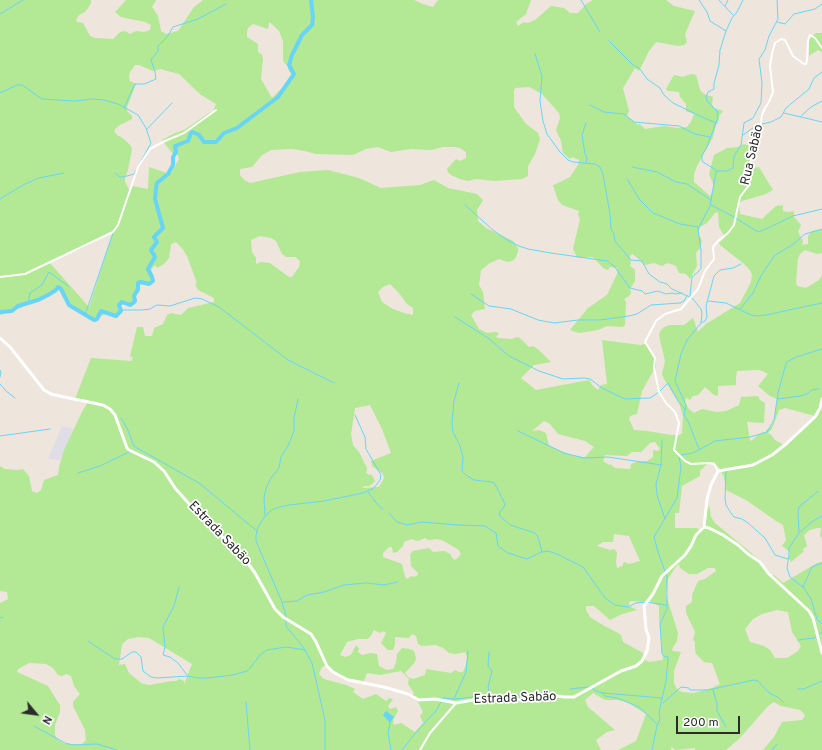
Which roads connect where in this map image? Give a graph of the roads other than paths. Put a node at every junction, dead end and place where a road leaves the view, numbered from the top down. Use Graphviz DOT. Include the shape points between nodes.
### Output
graph roads {
  1 [pos="822,48"];
  2 [pos="216,110"];
  3 [pos="0,277"];
  4 [pos="0,338"];
  5 [pos="822,399"];
  6 [pos="718,472"];
  7 [pos="704,528"];
  8 [pos="822,653"];
  9 [pos="456,703"];
  10 [pos="420,750"];
  1 -- 6 [label="street, Rua Sabäo" via="810,35 807,60 804,64 793,56 785,40 775,43 770,66 772,92 762,115 751,156 749,185 740,197 734,225 713,247 714,259 698,289 681,309 665,314 656,321 645,342 654,358 659,392 675,412 679,423 674,450 691,464 714,464"];
  2 -- 3 [label="street" via="184,133 150,149 140,164 118,225 113,232 25,274"];
  4 -- 9 [label="street, Estrada Sabäo" via="44,390 51,394 103,405 116,415 127,448 154,462 164,471 190,505 242,555 275,609 283,617 311,634 327,666 333,672 348,680 384,687 419,700 435,699"];
  5 -- 6 [label="street" via="815,417 772,455 754,464"];
  6 -- 7 [label="street" via="711,485"];
  7 -- 8 [label="street" via="723,535 760,562 777,582 809,610"];
  7 -- 9 [label="street, Estrada Sabäo" via="696,535 685,555 662,576 644,606 649,638 642,661 636,666 621,671 574,697 551,695 528,700 479,699"];
  9 -- 10 [label="street" via="430,733"];
}
